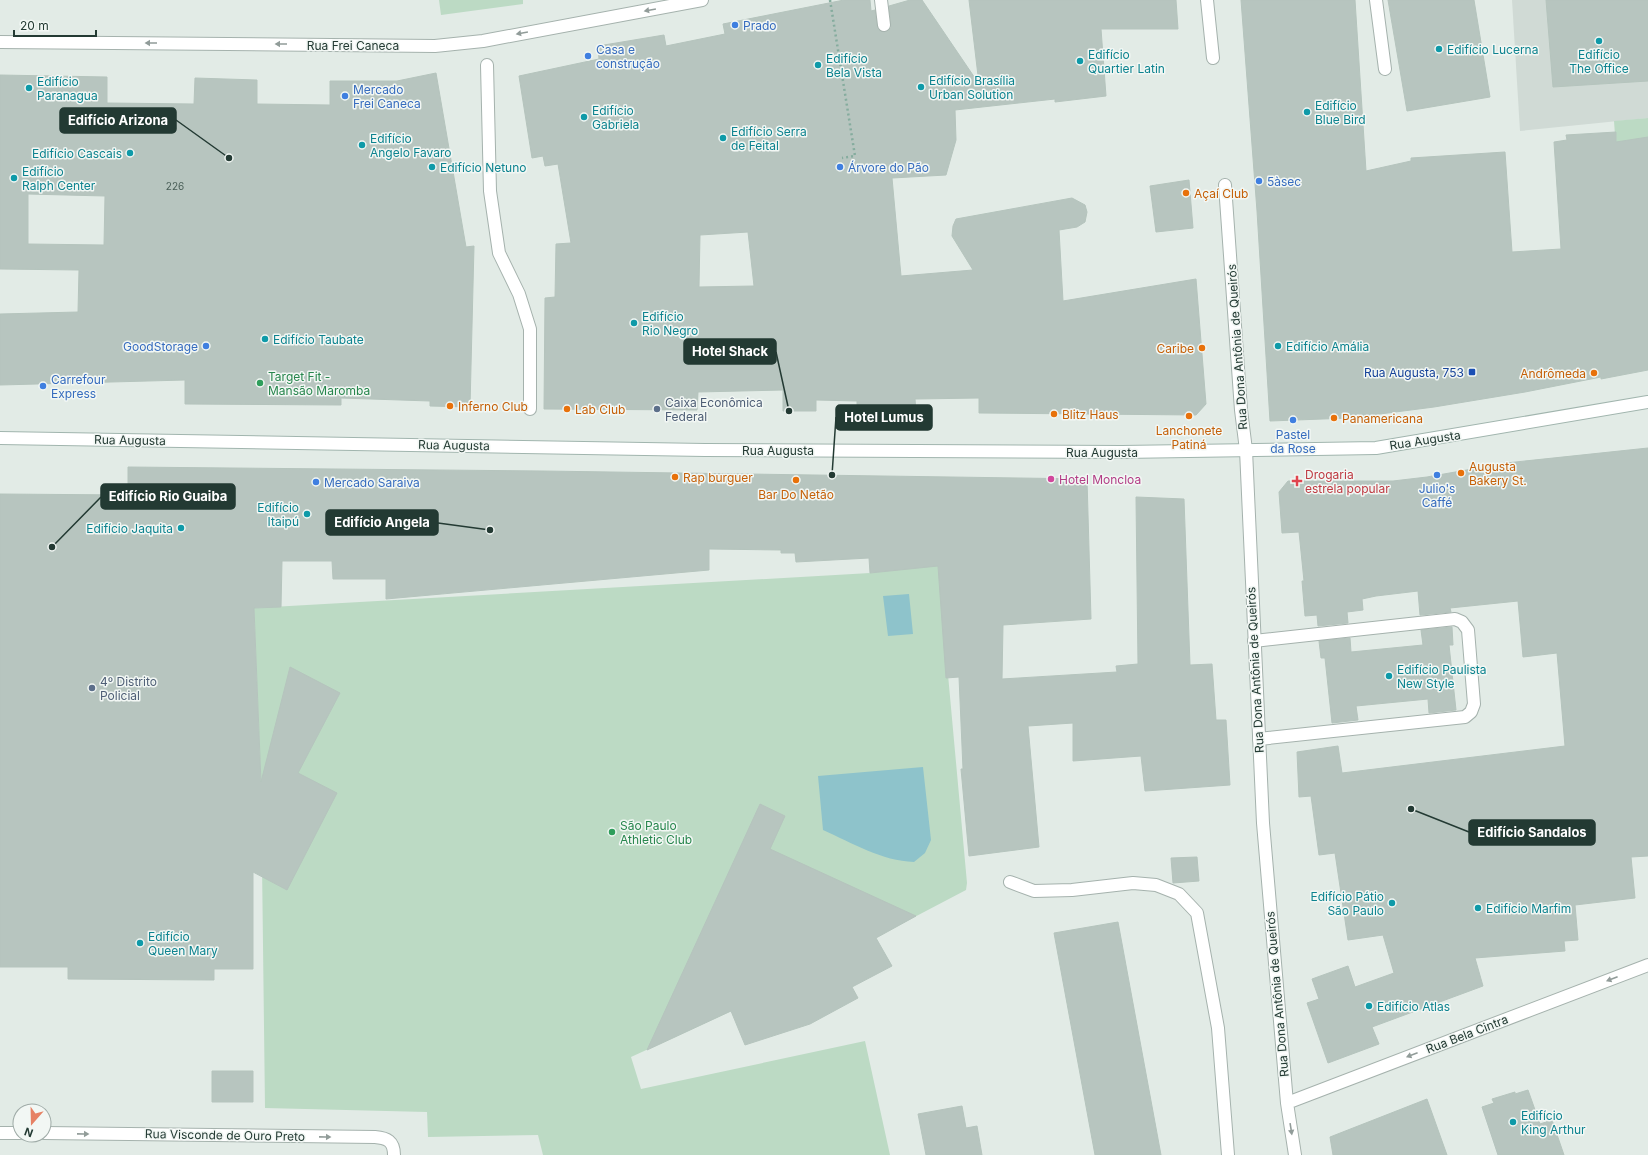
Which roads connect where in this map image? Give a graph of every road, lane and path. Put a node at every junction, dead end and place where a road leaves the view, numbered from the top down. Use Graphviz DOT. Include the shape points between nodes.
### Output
graph roads {
  1 [pos="702,0"];
  2 [pos="830,0"];
  3 [pos="881,0"];
  4 [pos="1207,0"];
  5 [pos="1376,0"];
  6 [pos="884,25"];
  7 [pos="0,42"];
  8 [pos="1213,58"];
  9 [pos="487,65"];
  10 [pos="1385,69"];
  11 [pos="842,158"];
  12 [pos="1225,185"];
  13 [pos="1648,402"];
  14 [pos="530,409"];
  15 [pos="0,438"];
  16 [pos="1246,450"];
  17 [pos="1254,641"];
  18 [pos="1259,739"];
  19 [pos="1010,882"];
  20 [pos="1648,965"];
  21 [pos="1287,1103"];
  22 [pos="0,1133"];
  23 [pos="12,1133"];
  24 [pos="52,1133"];
  25 [pos="394,1155"];
  26 [pos="1228,1155"];
  27 [pos="1295,1155"];
  1 -- 7 [label="street, Rua Frei Caneca, one-way" via="483,40 435,46"];
  2 -- 11 [label="path" via="855,156"];
  3 -- 6 [label="street"];
  4 -- 8 [label="street"];
  5 -- 10 [label="street"];
  9 -- 14 [label="street" via="490,191 498,253 518,294 530,329"];
  12 -- 16 [label="street, Rua Dona Antônia de Queirós"];
  13 -- 16 [label="street, Rua Augusta" via="1376,448"];
  15 -- 16 [label="street, Rua Augusta" via="713,450"];
  16 -- 17 [label="street, Rua Dona Antônia de Queirós"];
  17 -- 18 [label="street, Rua Dona Antônia de Queirós"];
  17 -- 18 [label="street" via="1455,619 1462,622 1468,630 1474,704 1471,712 1465,717"];
  18 -- 21 [label="street, Rua Dona Antônia de Queirós" via="1263,822"];
  19 -- 26 [label="street" via="1034,891 1072,890 1133,883 1156,885 1179,894 1197,913 1218,1028"];
  20 -- 21 [label="street, Rua Bela Cintra, one-way"];
  21 -- 27 [label="street, Rua Dona Antônia de Queirós, one-way"];
  22 -- 23 [label="street"];
  24 -- 25 [label="street, Rua Visconde de Ouro Preto, one-way" via="375,1137 385,1138 391,1142"];
}
